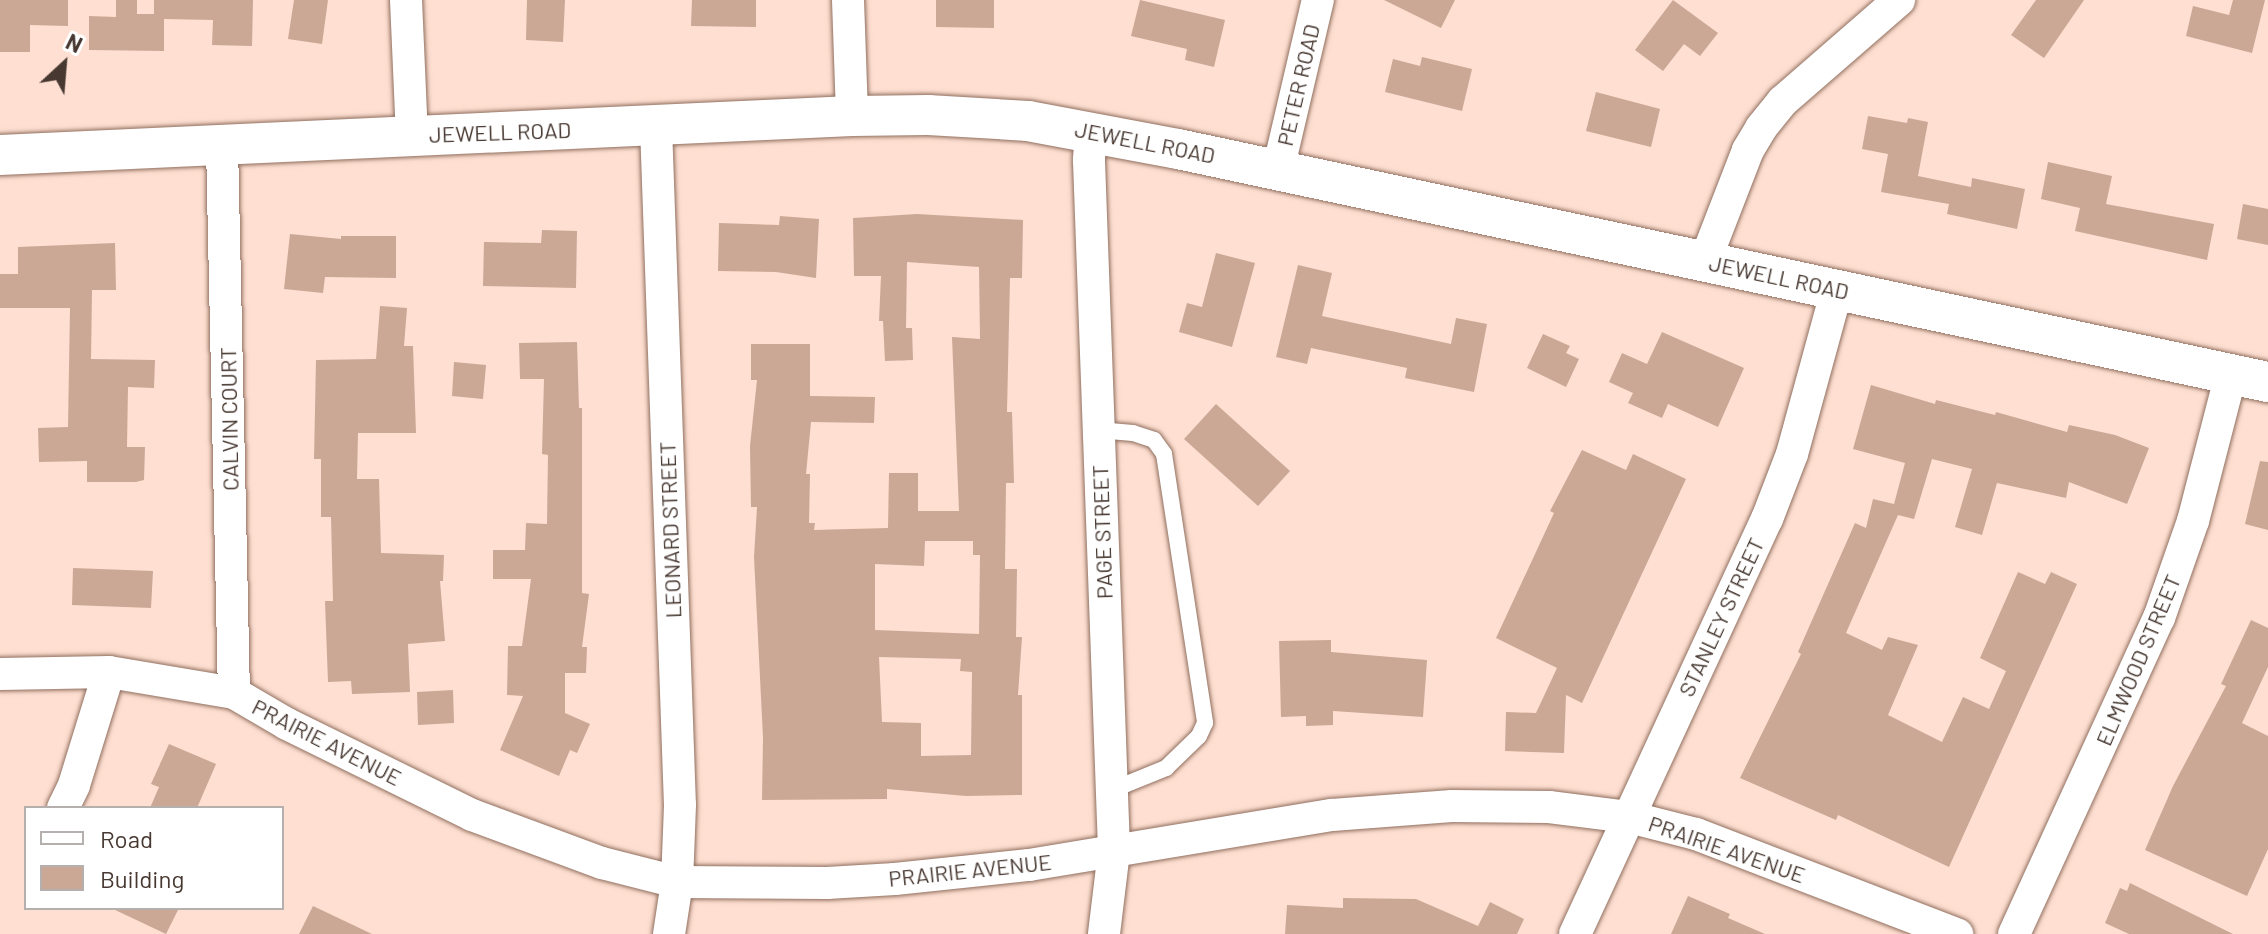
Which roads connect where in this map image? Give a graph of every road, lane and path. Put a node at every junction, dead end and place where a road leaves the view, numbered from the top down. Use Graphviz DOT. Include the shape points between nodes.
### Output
graph roads {
  1 [pos="406,0"];
  2 [pos="848,0"];
  3 [pos="1318,0"];
  4 [pos="1899,0"];
  5 [pos="852,116"];
  6 [pos="656,126"];
  7 [pos="1091,130"];
  8 [pos="412,135"];
  9 [pos="222,145"];
  10 [pos="0,155"];
  11 [pos="1278,170"];
  12 [pos="1705,261"];
  13 [pos="1837,290"];
  14 [pos="2250,378"];
  15 [pos="1098,430"];
  16 [pos="109,672"];
  17 [pos="0,674"];
  18 [pos="234,693"];
  19 [pos="1112,790"];
  20 [pos="64,806"];
  21 [pos="1629,817"];
  22 [pos="1114,851"];
  23 [pos="677,882"];
  24 [pos="669,934"];
  25 [pos="1104,934"];
  26 [pos="1575,934"];
  27 [pos="1957,934"];
  28 [pos="2014,934"];
  1 -- 8 [label="street"];
  2 -- 5 [label="street"];
  3 -- 11 [label="street, PETER ROAD"];
  4 -- 12 [label="street" via="1783,101 1761,128"];
  5 -- 6 [label="street, JEWELL ROAD"];
  5 -- 7 [label="street, JEWELL ROAD" via="985,117"];
  6 -- 8 [label="street, JEWELL ROAD"];
  6 -- 23 [label="street, LEONARD STREET" via="680,805"];
  7 -- 11 [label="street, JEWELL ROAD"];
  7 -- 15 [label="street, PAGE STREET"];
  8 -- 9 [label="street, JEWELL ROAD"];
  9 -- 10 [label="street, JEWELL ROAD"];
  9 -- 18 [label="street, CALVIN COURT"];
  11 -- 12 [label="street, JEWELL ROAD"];
  12 -- 13 [label="street, JEWELL ROAD"];
  13 -- 14 [label="street, JEWELL ROAD"];
  13 -- 21 [label="street, STANLEY STREET" via="1792,454 1767,519"];
  14 -- 28 [label="street, ELMWOOD STREET" via="2159,618"];
  15 -- 19 [label="street, PAGE STREET"];
  15 -- 19 [label="lane" via="1154,440 1164,454 1205,723 1166,768"];
  16 -- 17 [label="street, PRAIRIE AVENUE"];
  16 -- 18 [label="street, PRAIRIE AVENUE"];
  16 -- 20 [label="street"];
  18 -- 23 [label="street, PRAIRIE AVENUE" via="472,815 602,863"];
  19 -- 22 [label="street, PAGE STREET"];
  21 -- 22 [label="street, PRAIRIE AVENUE" via="1549,807 1399,808"];
  21 -- 26 [label="street, STANLEY STREET"];
  21 -- 27 [label="street, PRAIRIE AVENUE" via="1696,834"];
  22 -- 23 [label="street, PRAIRIE AVENUE" via="881,880"];
  22 -- 25 [label="street, PAGE STREET"];
  23 -- 24 [label="street, LEONARD STREET"];
}
